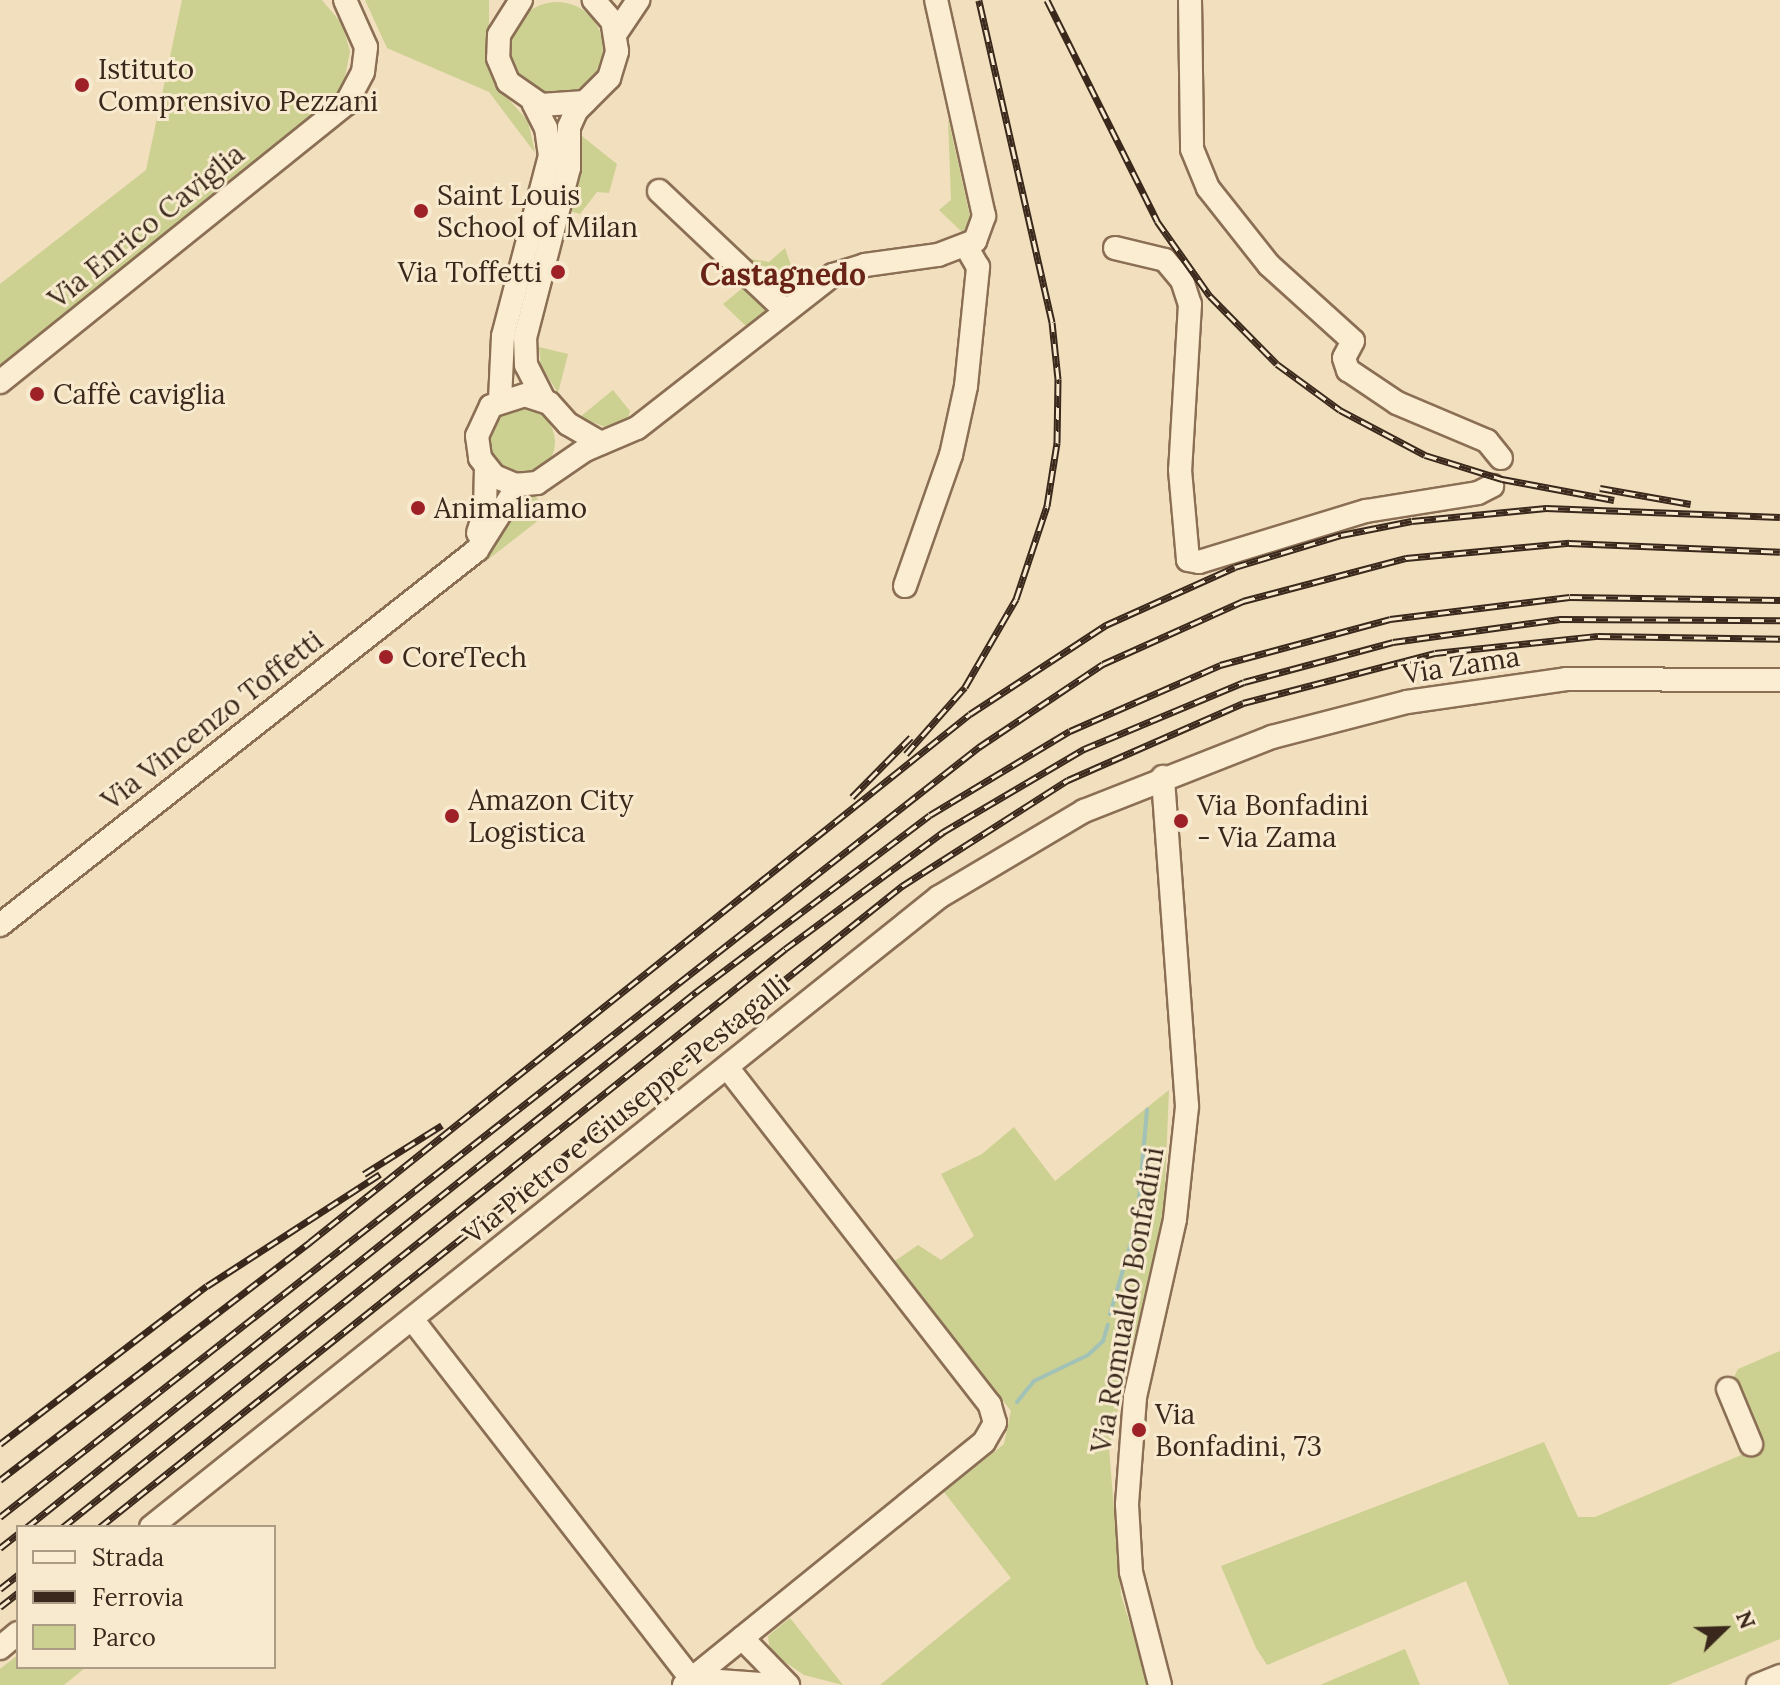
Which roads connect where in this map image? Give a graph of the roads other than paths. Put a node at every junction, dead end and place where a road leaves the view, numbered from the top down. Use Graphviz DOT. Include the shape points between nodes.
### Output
graph roads {
  1 [pos="345,0"];
  2 [pos="594,0"];
  3 [pos="638,0"];
  4 [pos="936,0"];
  5 [pos="1190,0"];
  6 [pos="510,5"];
  7 [pos="616,33"];
  8 [pos="585,102"];
  9 [pos="533,103"];
  10 [pos="659,191"];
  11 [pos="967,248"];
  12 [pos="1115,248"];
  13 [pos="785,310"];
  14 [pos="0,382"];
  15 [pos="500,400"];
  16 [pos="544,400"];
  17 [pos="562,418"];
  18 [pos="601,443"];
  19 [pos="1501,458"];
  20 [pos="486,468"];
  21 [pos="556,470"];
  22 [pos="518,485"];
  23 [pos="1492,486"];
  24 [pos="460,561"];
  25 [pos="905,586"];
  26 [pos="1780,680"];
  27 [pos="1163,777"];
  28 [pos="0,925"];
  29 [pos="727,1067"];
  30 [pos="412,1319"];
  31 [pos="1728,1389"];
  32 [pos="1751,1444"];
  33 [pos="154,1525"];
  34 [pos="16,1635"];
  35 [pos="742,1638"];
  36 [pos="0,1648"];
  37 [pos="1780,1676"];
  38 [pos="688,1682"];
  39 [pos="775,1685"];
  40 [pos="788,1685"];
  41 [pos="1160,1685"];
  42 [pos="1758,1685"];
  1 -- 14 [label="street, Via Enrico Caviglia" via="364,35 363,72 343,108"];
  2 -- 7 [label="street"];
  3 -- 7 [label="street"];
  4 -- 11 [label="street" via="984,216 980,234"];
  5 -- 19 [label="street" via="1197,171 1269,265 1353,341 1344,358 1355,376 1424,416 1487,441"];
  6 -- 9 [label="street" via="497,43 500,65 512,88"];
  7 -- 8 [label="street" via="615,65 600,90"];
  8 -- 9 [label="street" via="559,108"];
  8 -- 16 [label="street" via="569,127 569,168 525,338 526,365"];
  9 -- 15 [label="street" via="546,128 550,156 503,336"];
  10 -- 13 [label="street"];
  11 -- 13 [label="street" via="845,270"];
  11 -- 25 [label="street" via="978,267 962,407"];
  12 -- 23 [label="street" via="1165,260 1182,280 1190,304 1180,470 1188,560 1205,560 1376,509 1478,493"];
  13 -- 18 [label="street" via="637,428"];
  15 -- 16 [label="street" via="520,394"];
  15 -- 20 [label="street, Via Vincenzo Toffetti" via="478,431 478,450"];
  16 -- 17 [label="street"];
  17 -- 18 [label="street"];
  17 -- 21 [label="street" via="568,442"];
  18 -- 21 [label="street"];
  20 -- 22 [label="street"];
  20 -- 24 [label="street, Via Vincenzo Toffetti" via="482,524"];
  21 -- 22 [label="street" via="537,483"];
  22 -- 24 [label="street, Via Vincenzo Toffetti" via="485,542"];
  24 -- 28 [label="street, Via Vincenzo Toffetti"];
  26 -- 27 [label="street, Via Zama" via="1566,679 1407,702 1272,737"];
  27 -- 29 [label="street, Via Pietro e Giuseppe Pestagalli" via="1084,811 939,897"];
  27 -- 41 [label="street, Via Romualdo Bonfadini" via="1187,1106 1175,1219 1135,1397 1127,1504 1131,1572"];
  29 -- 30 [label="street, Via Pietro e Giuseppe Pestagalli"];
  29 -- 35 [label="street" via="990,1405 995,1423 984,1442"];
  30 -- 33 [label="street, Via Pietro e Giuseppe Pestagalli"];
  30 -- 38 [label="street"];
  31 -- 32 [label="street"];
  34 -- 36 [label="street"];
  35 -- 38 [label="street"];
  35 -- 40 [label="street"];
  37 -- 42 [label="street"];
  38 -- 39 [label="street"];
}
